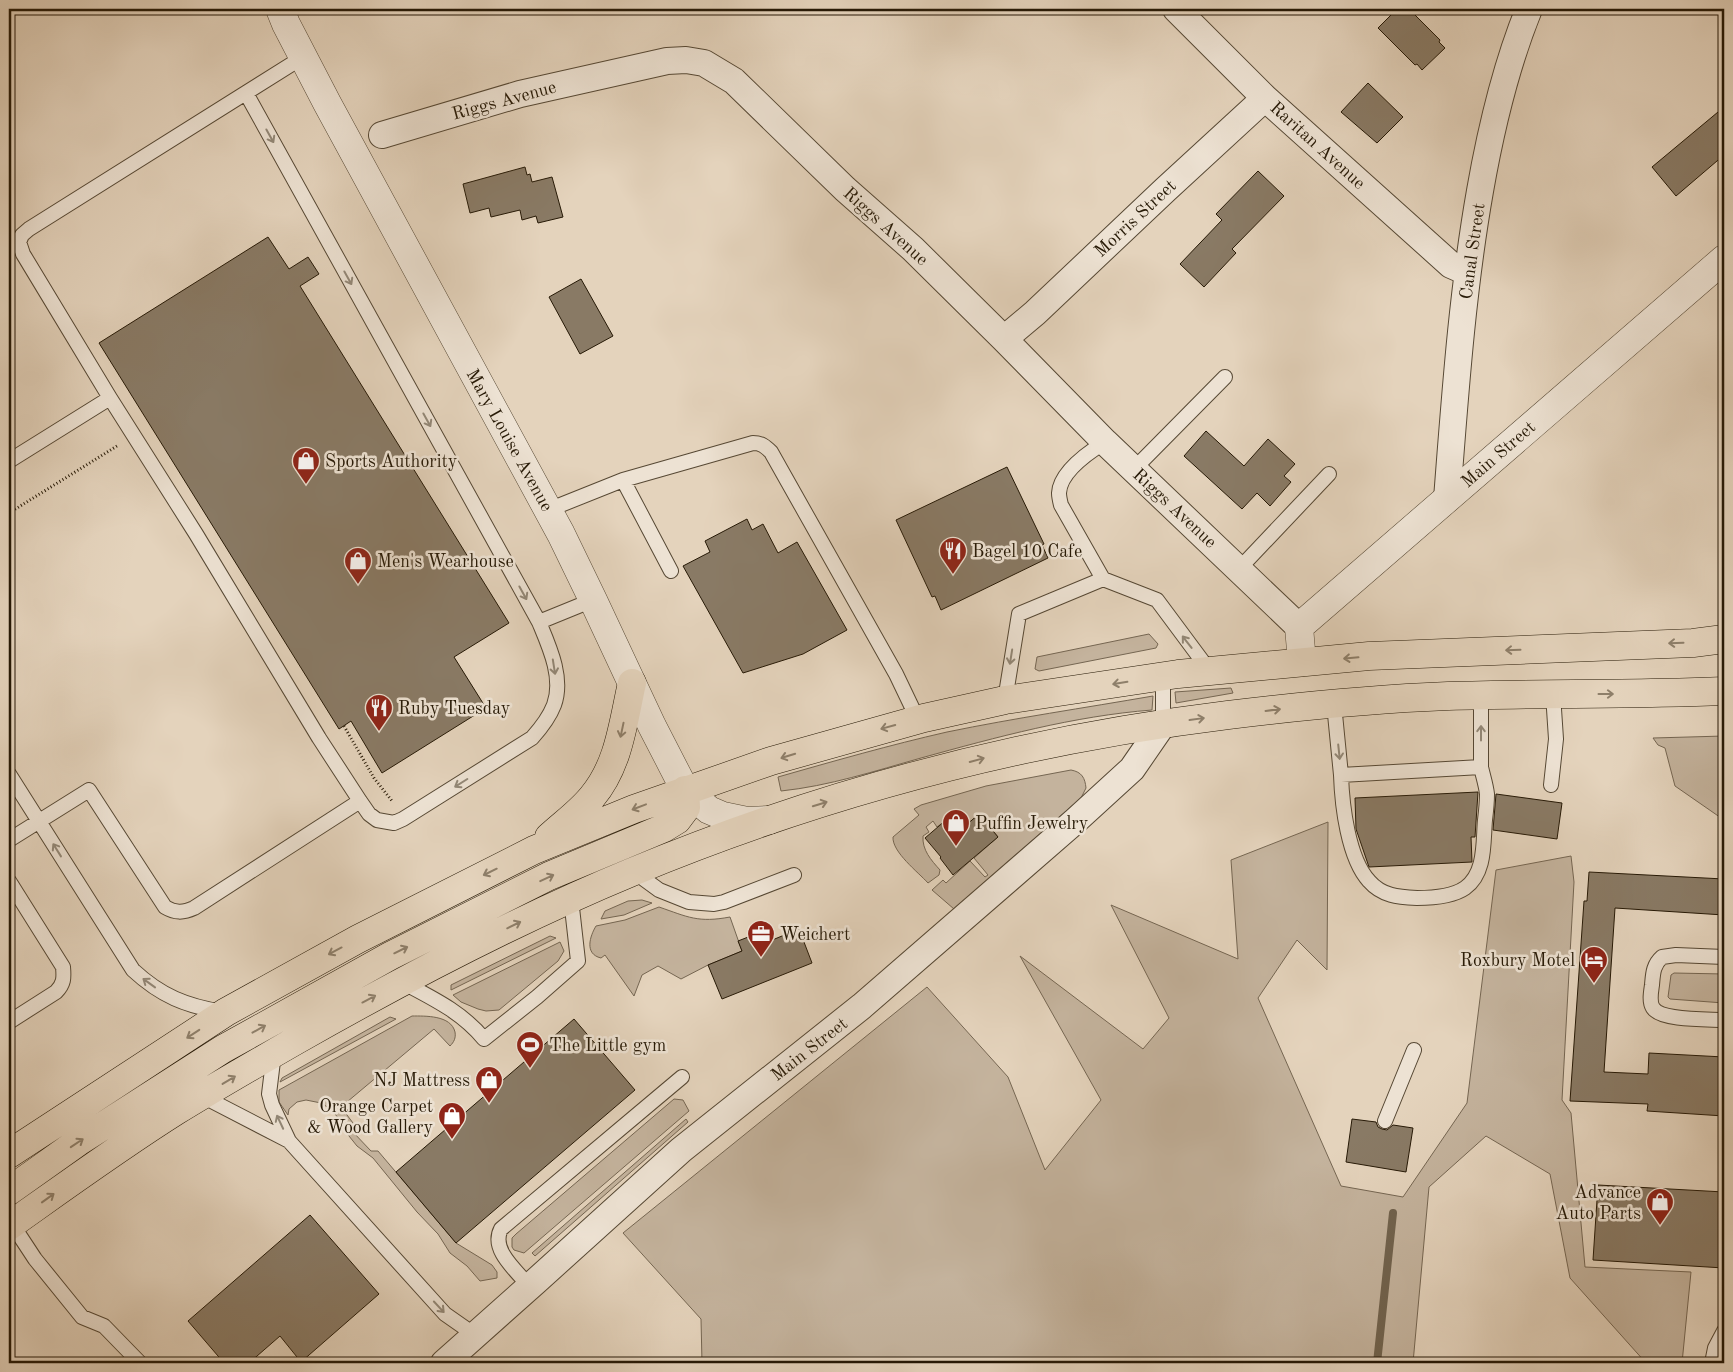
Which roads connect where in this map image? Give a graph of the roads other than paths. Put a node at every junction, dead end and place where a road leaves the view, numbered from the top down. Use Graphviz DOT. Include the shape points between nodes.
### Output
graph roads {
  1 [pos="280,9"];
  2 [pos="1176,9"];
  3 [pos="1529,9"];
  4 [pos="303,57"];
  5 [pos="246,93"];
  6 [pos="1265,98"];
  7 [pos="382,135"];
  8 [pos="1724,259"];
  9 [pos="1467,272"];
  10 [pos="1004,339"];
  11 [pos="1225,377"];
  12 [pos="110,398"];
  13 [pos="1105,442"];
  14 [pos="9,461"];
  15 [pos="1134,469"];
  16 [pos="1328,474"];
  17 [pos="623,480"];
  18 [pos="1447,499"];
  19 [pos="548,510"];
  20 [pos="1239,569"];
  21 [pos="671,571"];
  22 [pos="1103,579"];
  23 [pos="594,600"];
  24 [pos="538,622"];
  25 [pos="1299,627"];
  26 [pos="1724,639"];
  27 [pos="1302,662"];
  28 [pos="1209,670"];
  29 [pos="1163,676"];
  30 [pos="632,683"];
  31 [pos="1724,691"];
  32 [pos="1553,694"];
  33 [pos="1481,696"];
  34 [pos="1005,700"];
  35 [pos="1334,704"];
  36 [pos="918,720"];
  37 [pos="1163,724"];
  38 [pos="1481,768"];
  39 [pos="9,774"];
  40 [pos="1341,775"];
  41 [pos="1551,785"];
  42 [pos="685,790"];
  43 [pos="360,801"];
  44 [pos="774,819"];
  45 [pos="38,821"];
  46 [pos="9,840"];
  47 [pos="534,850"];
  48 [pos="633,872"];
  49 [pos="794,875"];
  50 [pos="9,881"];
  51 [pos="571,899"];
  52 [pos="1724,957"];
  53 [pos="402,982"];
  54 [pos="226,1012"];
  55 [pos="1724,1020"];
  56 [pos="9,1022"];
  57 [pos="1414,1050"];
  58 [pos="274,1053"];
  59 [pos="682,1077"];
  60 [pos="202,1096"];
  61 [pos="1385,1122"];
  62 [pos="289,1141"];
  63 [pos="9,1154"];
  64 [pos="9,1191"];
  65 [pos="10,1225"];
  66 [pos="530,1287"];
  67 [pos="1724,1330"];
  68 [pos="475,1335"];
  69 [pos="140,1363"];
  70 [pos="444,1363"];
  71 [pos="1712,1363"];
  1 -- 4 [label="street, Mary Louise Avenue"];
  2 -- 6 [label="street, Raritan Avenue"];
  3 -- 9 [label="street, Canal Street" via="1508,64 1490,131"];
  4 -- 5 [label="lane"];
  4 -- 19 [label="street, Mary Louise Avenue"];
  5 -- 12 [label="lane" via="29,229 19,242"];
  5 -- 24 [label="lane, one-way"];
  6 -- 9 [label="street, Raritan Avenue" via="1451,265"];
  6 -- 10 [label="street, Morris Street"];
  7 -- 10 [label="street, Riggs Avenue" via="520,94 625,70 667,61 704,63 734,81"];
  8 -- 18 [label="street, Main Street"];
  9 -- 18 [label="street, Canal Street"];
  10 -- 13 [label="street, Riggs Avenue"];
  11 -- 15 [label="lane"];
  12 -- 14 [label="lane"];
  12 -- 43 [label="lane"];
  13 -- 15 [label="street, Riggs Avenue"];
  13 -- 22 [label="lane" via="1085,455 1062,480 1059,492 1066,516"];
  15 -- 20 [label="street, Riggs Avenue"];
  16 -- 20 [label="lane"];
  17 -- 19 [label="lane"];
  17 -- 21 [label="lane"];
  17 -- 36 [label="lane" via="753,443 766,446 896,674"];
  18 -- 25 [label="street, Main Street"];
  19 -- 23 [label="street, Mary Louise Avenue"];
  20 -- 25 [label="street, Riggs Avenue"];
  28 -- 22 [label="lane, one-way" via="1157,600"];
  22 -- 34 [label="lane, one-way" via="1019,614"];
  23 -- 24 [label="lane"];
  23 -- 30 [label="street, Mary Louise Avenue"];
  24 -- 43 [label="lane, one-way" via="550,647 557,682 554,704 532,738 403,820 394,823 377,820"];
  25 -- 27 [label="street"];
  26 -- 27 [label="highway, one-way"];
  27 -- 28 [label="highway"];
  28 -- 29 [label="highway"];
  29 -- 34 [label="highway, one-way"];
  29 -- 37 [label="lane"];
  30 -- 42 [label="street, Mary Louise Avenue"];
  30 -- 47 [label="highway, one-way" via="617,754 605,779 590,800"];
  32 -- 31 [label="highway, one-way"];
  32 -- 33 [label="highway"];
  32 -- 41 [label="lane" via="1556,739"];
  33 -- 35 [label="highway"];
  38 -- 33 [label="lane, one-way"];
  34 -- 36 [label="highway"];
  37 -- 35 [label="highway, one-way"];
  35 -- 40 [label="lane, one-way"];
  36 -- 42 [label="highway, one-way" via="771,761"];
  44 -- 37 [label="highway, one-way" via="850,794 1001,754"];
  37 -- 66 [label="street, Main Street" via="1132,769 1074,822 862,1006 681,1150"];
  38 -- 40 [label="lane"];
  38 -- 40 [label="lane" via="1487,792 1482,858 1476,875 1465,888 1430,898 1398,897 1369,882 1350,839"];
  39 -- 45 [label="lane"];
  42 -- 44 [label="street, Mary Louise Avenue" via="709,810 723,816 747,821"];
  42 -- 47 [label="highway, one-way"];
  64 -- 42 [label="highway, one-way" via="78,1142 223,1049 390,956 549,876 664,828 677,820 686,808"];
  43 -- 45 [label="lane" via="194,908 182,912 165,907 89,790"];
  44 -- 48 [label="highway"];
  45 -- 46 [label="lane"];
  54 -- 45 [label="lane, one-way" via="183,1003 146,982 133,970"];
  47 -- 54 [label="highway, one-way" via="350,943"];
  48 -- 49 [label="lane" via="659,890 690,902 714,904"];
  48 -- 51 [label="highway"];
  50 -- 56 [label="lane" via="63,967 64,977 56,992"];
  53 -- 51 [label="highway, one-way" via="518,922"];
  51 -- 53 [label="lane" via="578,961 484,1039 463,1017"];
  52 -- 55 [label="lane" via="1662,957 1655,966 1651,995 1653,1008 1660,1014"];
  58 -- 53 [label="highway, one-way"];
  54 -- 63 [label="highway, one-way"];
  57 -- 61 [label="lane"];
  60 -- 58 [label="highway, one-way"];
  62 -- 58 [label="lane, one-way" via="269,1094"];
  59 -- 66 [label="lane" via="501,1229 499,1248"];
  60 -- 62 [label="lane"];
  65 -- 60 [label="highway, one-way"];
  62 -- 68 [label="lane, one-way" via="445,1314"];
  65 -- 69 [label="lane" via="82,1317 104,1326"];
  66 -- 68 [label="street, Main Street"];
  67 -- 71 [label="lane"];
  68 -- 70 [label="street, Main Street"];
}
